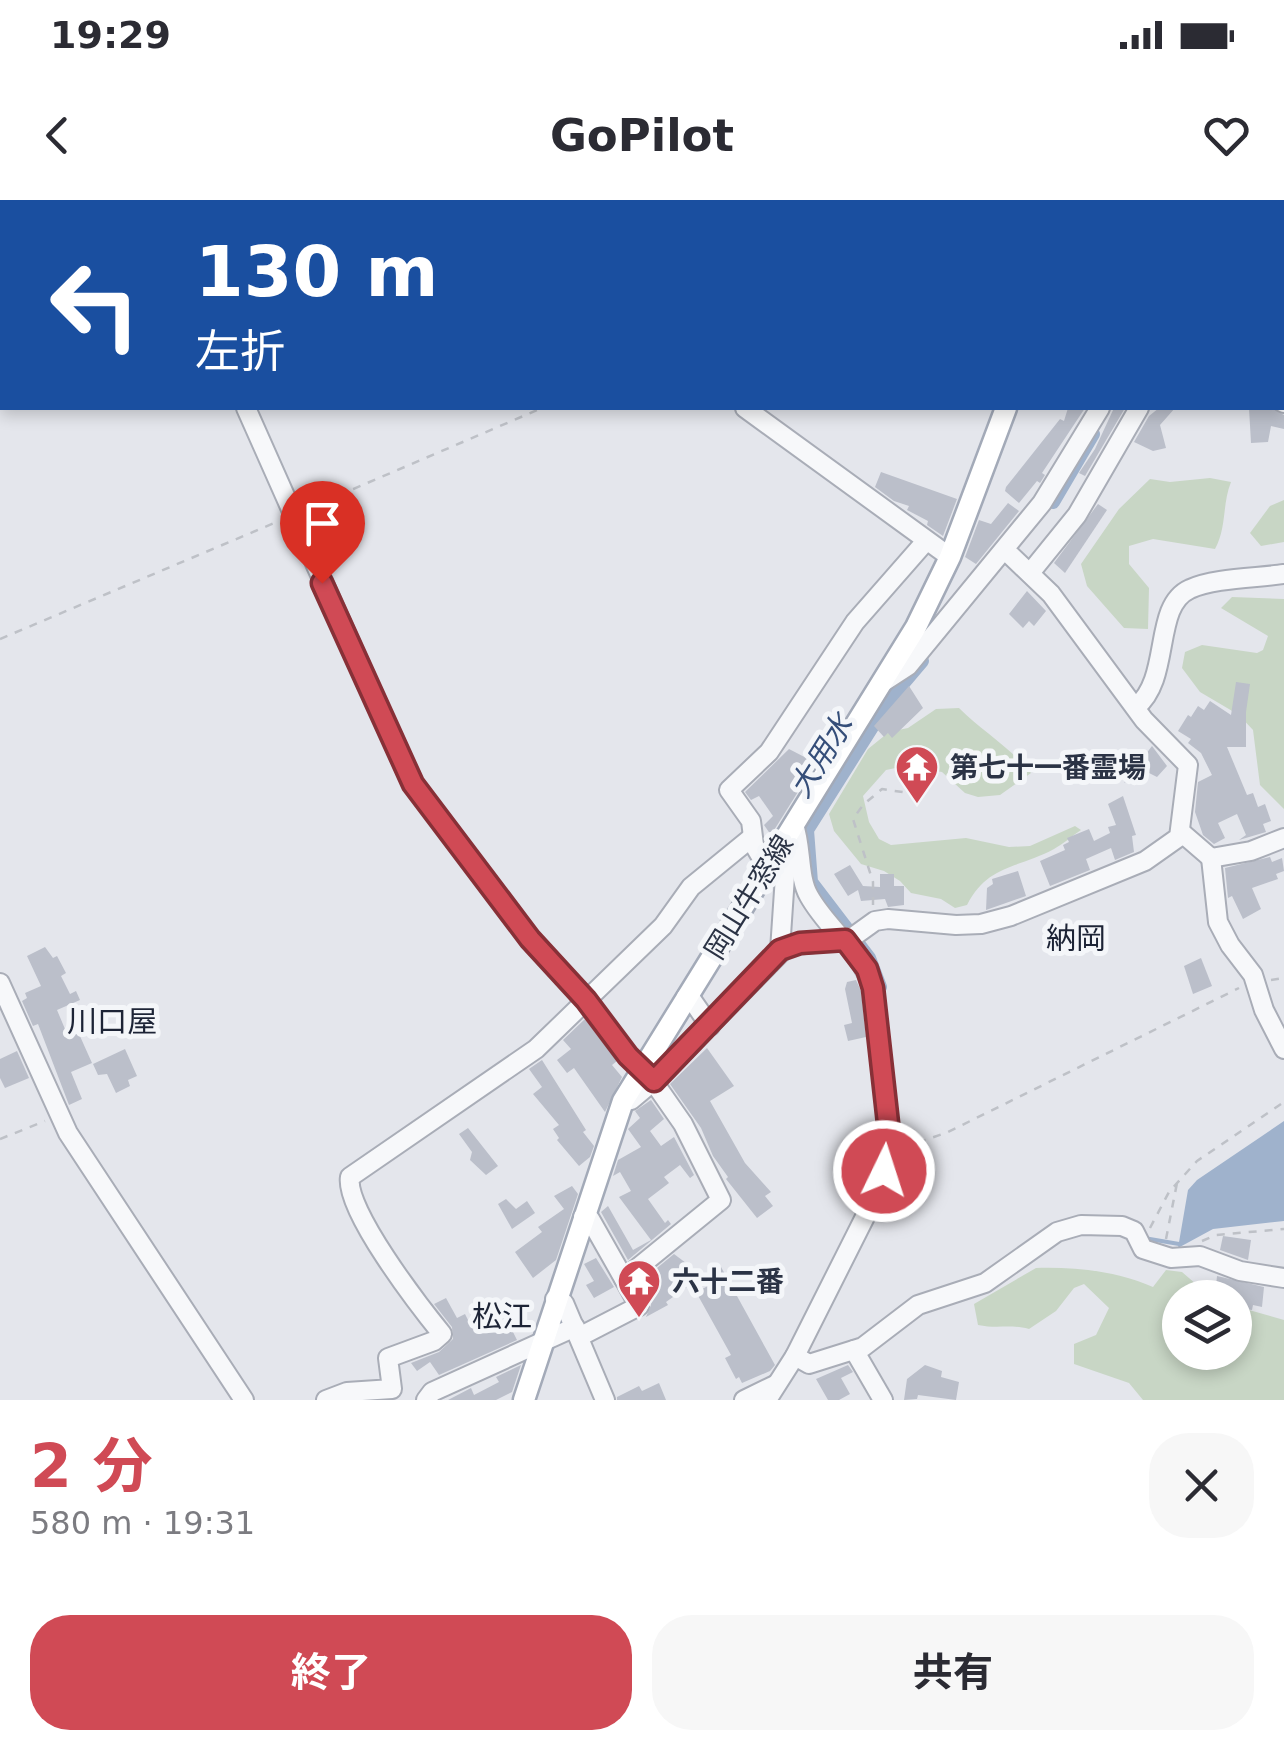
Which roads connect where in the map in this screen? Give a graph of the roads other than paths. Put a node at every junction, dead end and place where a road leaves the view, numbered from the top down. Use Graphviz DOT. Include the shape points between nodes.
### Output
graph roads {
  1 [pos="247,410"];
  2 [pos="748,410"];
  3 [pos="1005,410"];
  4 [pos="1099,410"];
  5 [pos="1137,410"];
  6 [pos="926,541"];
  7 [pos="1008,553"];
  8 [pos="950,557"];
  9 [pos="1030,573"];
  10 [pos="1284,574"];
  11 [pos="885,681"];
  12 [pos="1136,707"];
  13 [pos="794,825"];
  14 [pos="1182,832"];
  15 [pos="752,838"];
  16 [pos="1284,838"];
  17 [pos="781,846"];
  18 [pos="1211,858"];
  19 [pos="767,866"];
  20 [pos="851,938"];
  21 [pos="780,950"];
  22 [pos="0,984"];
  23 [pos="686,996"];
  24 [pos="586,1000"];
  25 [pos="710,1026"];
  26 [pos="1284,1049"];
  27 [pos="647,1074"];
  28 [pos="583,1216"];
  29 [pos="1284,1278"];
  30 [pos="624,1279"];
  31 [pos="556,1300"];
  32 [pos="577,1332"];
  33 [pos="542,1343"];
  34 [pos="854,1350"];
  35 [pos="799,1359"];
  36 [pos="778,1384"];
  37 [pos="244,1400"];
  38 [pos="326,1400"];
  39 [pos="426,1400"];
  40 [pos="524,1400"];
  41 [pos="605,1400"];
  42 [pos="744,1400"];
  43 [pos="767,1400"];
  44 [pos="883,1400"];
  1 -- 24 [label="street" via="413,784 530,939"];
  2 -- 6 [label="street"];
  3 -- 8 [label="main road, 岡山牛窓線"];
  4 -- 7 [label="street"];
  5 -- 9 [label="street" via="1077,515"];
  6 -- 8 [label="street"];
  6 -- 15 [label="street" via="856,622 769,752 729,790 750,821"];
  7 -- 9 [label="street"];
  7 -- 11 [label="street" via="908,666"];
  8 -- 11 [label="main road, 岡山牛窓線"];
  9 -- 12 [label="street"];
  10 -- 12 [label="street" via="1188,589 1168,619 1158,673"];
  11 -- 13 [label="main road, 岡山牛窓線"];
  12 -- 14 [label="street" via="1188,765"];
  13 -- 17 [label="main road, 岡山牛窓線"];
  13 -- 20 [label="street" via="808,895"];
  14 -- 18 [label="street"];
  14 -- 20 [label="street" via="1146,860 1011,916 969,924 888,919"];
  15 -- 19 [label="street"];
  15 -- 24 [label="street" via="691,888 663,926"];
  16 -- 18 [label="street"];
  17 -- 19 [label="main road, 岡山牛窓線"];
  17 -- 21 [label="street"];
  18 -- 26 [label="street" via="1218,922 1247,964"];
  19 -- 23 [label="main road, 岡山牛窓線"];
  20 -- 21 [label="street"];
  20 -- 35 [label="street" via="873,988 894,1148"];
  21 -- 25 [label="street"];
  22 -- 37 [label="street" via="68,1133"];
  23 -- 25 [label="street"];
  23 -- 27 [label="main road, 岡山牛窓線"];
  24 -- 27 [label="street"];
  24 -- 38 [label="street" via="536,1049 350,1177 359,1212 407,1292 442,1334 388,1358 392,1389"];
  25 -- 27 [label="street"];
  27 -- 28 [label="main road, 岡山牛窓線" via="623,1101"];
  27 -- 30 [label="street" via="683,1124 721,1200"];
  28 -- 30 [label="street"];
  28 -- 31 [label="main road, 岡山牛窓線"];
  29 -- 34 [label="street" via="1200,1256 1171,1258 1144,1249 1134,1231 1102,1224 1057,1232 985,1283 918,1306"];
  30 -- 32 [label="street" via="639,1306"];
  31 -- 32 [label="street" via="564,1303"];
  31 -- 33 [label="main road, 岡山牛窓線"];
  32 -- 33 [label="street"];
  32 -- 41 [label="street"];
  33 -- 39 [label="street"];
  33 -- 40 [label="main road, 岡山牛窓線"];
  34 -- 35 [label="street" via="808,1364"];
  34 -- 44 [label="street"];
  35 -- 36 [label="street"];
  36 -- 42 [label="street"];
  36 -- 43 [label="street"];
}
